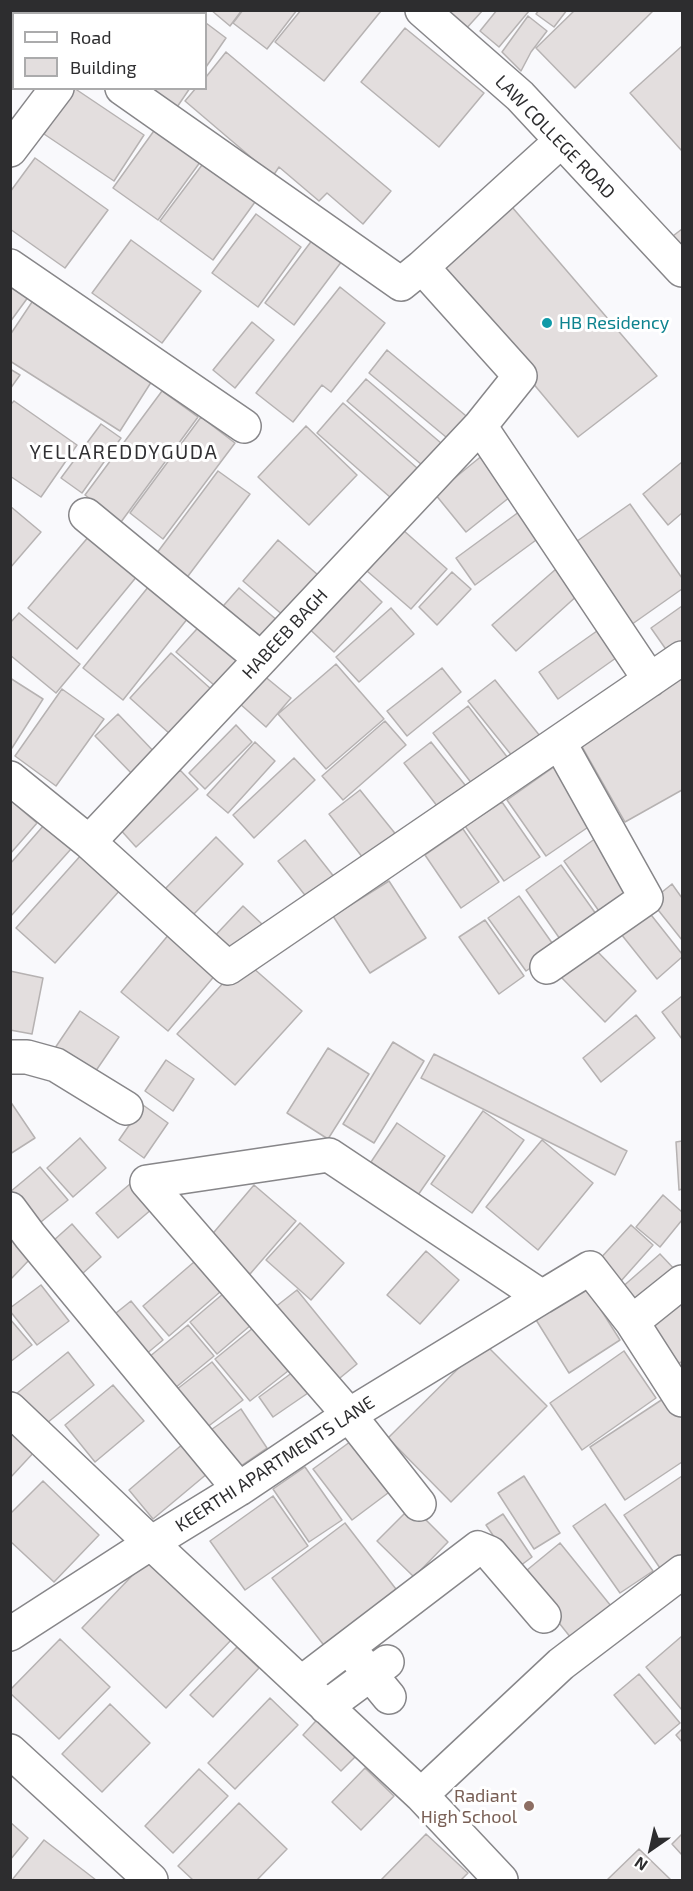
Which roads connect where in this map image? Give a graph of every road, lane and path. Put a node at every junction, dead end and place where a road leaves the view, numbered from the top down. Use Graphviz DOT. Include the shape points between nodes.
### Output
graph roads {
  1 [pos="422,10"];
  2 [pos="55,90"];
  3 [pos="125,90"];
  4 [pos="561,141"];
  5 [pos="13,142"];
  6 [pos="10,266"];
  7 [pos="422,267"];
  8 [pos="682,270"];
  9 [pos="244,426"];
  10 [pos="480,426"];
  11 [pos="86,515"];
  12 [pos="682,658"];
  13 [pos="261,659"];
  14 [pos="650,680"];
  15 [pos="559,742"];
  16 [pos="10,778"];
  17 [pos="90,842"];
  18 [pos="547,968"];
  19 [pos="10,1057"];
  20 [pos="126,1108"];
  21 [pos="10,1209"];
  22 [pos="682,1282"];
  23 [pos="542,1297"];
  24 [pos="632,1322"];
  25 [pos="682,1400"];
  26 [pos="10,1409"];
  27 [pos="349,1415"];
  28 [pos="239,1489"];
  29 [pos="420,1504"];
  30 [pos="151,1543"];
  31 [pos="682,1572"];
  32 [pos="544,1616"];
  33 [pos="10,1634"];
  34 [pos="348,1648"];
  35 [pos="301,1683"];
  36 [pos="326,1707"];
  37 [pos="10,1751"];
  38 [pos="421,1795"];
  39 [pos="151,1881"];
  40 [pos="501,1881"];
  1 -- 4 [label="street, LAW COLLEGE ROAD" via="520,96"];
  2 -- 5 [label="street"];
  3 -- 7 [label="street" via="401,284"];
  4 -- 7 [label="street"];
  4 -- 8 [label="street, LAW COLLEGE ROAD"];
  6 -- 9 [label="street"];
  7 -- 10 [label="street, HABEEB BAGH" via="520,376"];
  10 -- 13 [label="street, HABEEB BAGH"];
  10 -- 14 [label="street"];
  11 -- 13 [label="street"];
  12 -- 14 [label="street"];
  13 -- 17 [label="street, HABEEB BAGH"];
  14 -- 15 [label="street"];
  15 -- 17 [label="street" via="228,968"];
  15 -- 18 [label="street" via="646,898"];
  16 -- 17 [label="street"];
  19 -- 20 [label="street" via="56,1065"];
  21 -- 28 [label="street"];
  22 -- 24 [label="street"];
  23 -- 24 [label="street, KEERTHI APARTMENTS LANE" via="590,1268"];
  23 -- 27 [label="street, KEERTHI APARTMENTS LANE"];
  23 -- 27 [label="street" via="328,1155 147,1182"];
  24 -- 25 [label="street"];
  26 -- 30 [label="street"];
  27 -- 28 [label="street, KEERTHI APARTMENTS LANE"];
  27 -- 29 [label="street"];
  28 -- 30 [label="street, KEERTHI APARTMENTS LANE"];
  30 -- 33 [label="street, KEERTHI APARTMENTS LANE"];
  30 -- 35 [label="street"];
  31 -- 38 [label="street" via="561,1664"];
  32 -- 34 [label="street" via="490,1553 478,1548"];
  34 -- 35 [label="street"];
  34 -- 36 [label="street" via="382,1678"];
  35 -- 36 [label="street"];
  36 -- 38 [label="street"];
  37 -- 39 [label="street"];
  38 -- 40 [label="street"];
}
